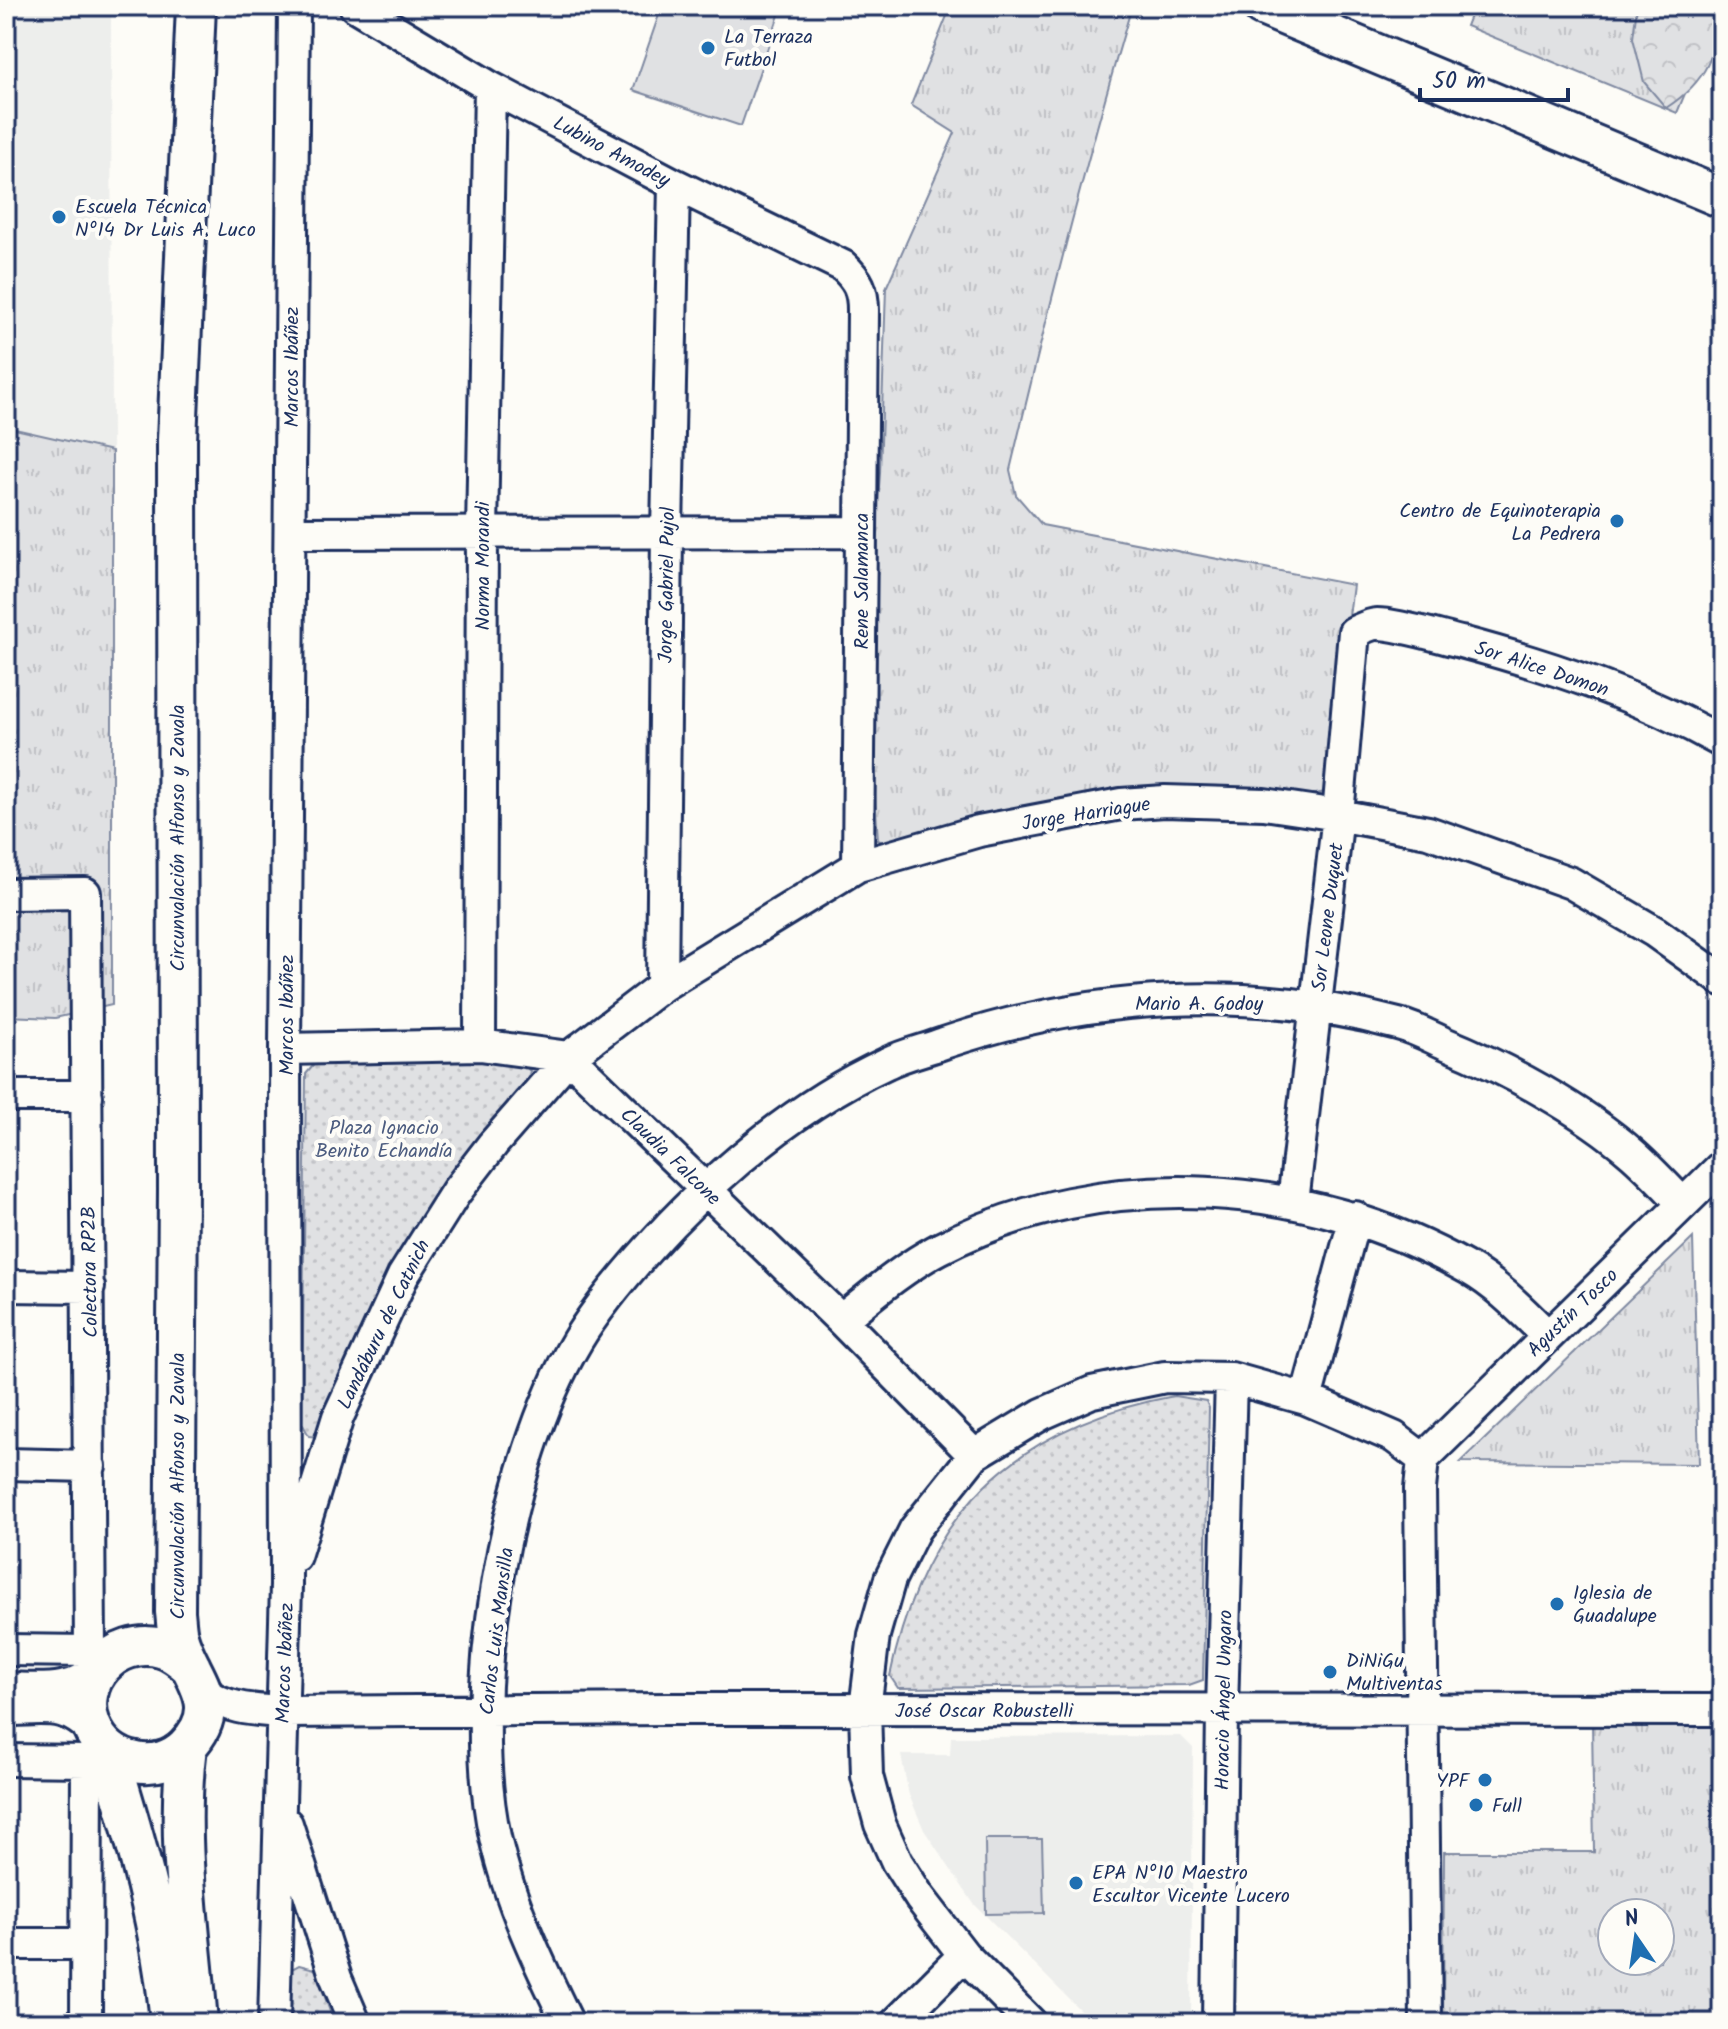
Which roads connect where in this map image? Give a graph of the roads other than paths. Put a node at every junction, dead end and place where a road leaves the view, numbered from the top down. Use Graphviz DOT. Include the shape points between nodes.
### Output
graph roads {
  1 [pos="172,6"];
  2 [pos="196,6"];
  3 [pos="294,6"];
  4 [pos="355,6"];
  5 [pos="1262,6"];
  6 [pos="1313,6"];
  7 [pos="490,87"];
  8 [pos="1722,176"];
  9 [pos="674,184"];
  10 [pos="1722,198"];
  11 [pos="863,296"];
  12 [pos="667,532"];
  13 [pos="861,532"];
  14 [pos="290,533"];
  15 [pos="482,533"];
  16 [pos="1354,632"];
  17 [pos="1722,742"];
  18 [pos="1338,815"];
  19 [pos="858,866"];
  20 [pos="6,894"];
  21 [pos="1722,980"];
  22 [pos="662,986"];
  23 [pos="1316,1007"];
  24 [pos="480,1045"];
  25 [pos="285,1049"];
  26 [pos="569,1057"];
  27 [pos="6,1096"];
  28 [pos="87,1096"];
  29 [pos="1722,1166"];
  30 [pos="705,1189"];
  31 [pos="1293,1202"];
  32 [pos="1683,1204"];
  33 [pos="1355,1217"];
  34 [pos="6,1286"];
  35 [pos="89,1287"];
  36 [pos="841,1320"];
  37 [pos="1548,1336"];
  38 [pos="1231,1378"];
  39 [pos="1306,1399"];
  40 [pos="974,1455"];
  41 [pos="1423,1459"];
  42 [pos="6,1464"];
  43 [pos="90,1466"];
  44 [pos="286,1585"];
  45 [pos="6,1650"];
  46 [pos="104,1656"];
  47 [pos="6,1688"];
  48 [pos="195,1707"];
  49 [pos="865,1709"];
  50 [pos="6,1710"];
  51 [pos="1722,1710"];
  52 [pos="484,1711"];
  53 [pos="1222,1711"];
  54 [pos="1423,1711"];
  55 [pos="282,1712"];
  56 [pos="96,1747"];
  57 [pos="6,1760"];
  58 [pos="281,1807"];
  59 [pos="6,1944"];
  60 [pos="86,1944"];
  61 [pos="964,1955"];
  62 [pos="86,2023"];
  63 [pos="170,2023"];
  64 [pos="198,2023"];
  65 [pos="274,2023"];
  66 [pos="355,2023"];
  67 [pos="568,2023"];
  68 [pos="896,2023"];
  69 [pos="1031,2023"];
  70 [pos="1218,2023"];
  71 [pos="1426,2023"];
  1 -- 46 [label="main road, Circunvalación Alfonso y Zavala" via="160,608 166,1376 159,1590 145,1623"];
  2 -- 48 [label="main road, Circunvalación Alfonso y Zavala" via="177,440 175,1612"];
  3 -- 14 [label="street, Marcos Ibáñez"];
  4 -- 7 [label="street, Lubino Amodey"];
  5 -- 10 [label="main road"];
  6 -- 8 [label="main road"];
  7 -- 9 [label="street, Lubino Amodey"];
  7 -- 15 [label="street, Norma Morandi"];
  9 -- 11 [label="street, Lubino Amodey" via="843,266"];
  9 -- 12 [label="street, Jorge Gabriel Pujol"];
  11 -- 13 [label="street, Rene Salamanca"];
  12 -- 13 [label="street"];
  12 -- 15 [label="street"];
  12 -- 22 [label="street, Jorge Gabriel Pujol"];
  13 -- 19 [label="street, Rene Salamanca"];
  14 -- 15 [label="street"];
  14 -- 25 [label="street, Marcos Ibáñez"];
  15 -- 24 [label="street, Norma Morandi"];
  16 -- 17 [label="street, Sor Alice Domon" via="1376,624 1515,656 1597,684"];
  16 -- 18 [label="street, Sor Leone Duquet"];
  18 -- 19 [label="street, Jorge Harriague" via="1209,801 1121,804 979,831"];
  18 -- 21 [label="street, Jorge Harriague" via="1428,832 1571,883 1655,932"];
  18 -- 23 [label="street, Sor Leone Duquet"];
  19 -- 22 [label="street, Jorge Harriague"];
  20 -- 28 [label="street, Colectora RP2B" via="85,893"];
  22 -- 26 [label="street, Jorge Harriague"];
  23 -- 30 [label="street, Mario A. Godoy" via="1141,1002 1086,1007 981,1031 888,1062 792,1118"];
  23 -- 31 [label="street, Sor Leone Duquet"];
  23 -- 32 [label="street, Mario A. Godoy" via="1401,1025 1483,1059 1558,1101 1631,1153"];
  24 -- 25 [label="street"];
  24 -- 26 [label="street"];
  25 -- 44 [label="street, Marcos Ibáñez"];
  26 -- 30 [label="street, Claudia Falcone"];
  26 -- 44 [label="street, Landáburu de Catnich" via="456,1192 403,1276 338,1417"];
  27 -- 28 [label="street"];
  28 -- 35 [label="street, Colectora RP2B"];
  29 -- 32 [label="street, Agustín Tosco"];
  30 -- 36 [label="street, Claudia Falcone"];
  30 -- 52 [label="street, Carlos Luis Mansilla" via="641,1257 578,1339 550,1394 529,1452 497,1588"];
  31 -- 33 [label="street"];
  31 -- 36 [label="street" via="1212,1191 1135,1193 1046,1208 939,1249 898,1273"];
  32 -- 37 [label="street, Agustín Tosco"];
  33 -- 37 [label="street" via="1472,1271"];
  33 -- 39 [label="street"];
  34 -- 35 [label="street"];
  35 -- 43 [label="street, Colectora RP2B"];
  36 -- 40 [label="street, Claudia Falcone"];
  37 -- 41 [label="street, Agustín Tosco"];
  38 -- 39 [label="street"];
  38 -- 40 [label="street" via="1165,1377 1092,1392 1042,1414"];
  38 -- 53 [label="street, Horacio Ángel Ungaro"];
  39 -- 41 [label="street" via="1394,1437"];
  40 -- 49 [label="street" via="915,1529 890,1579 874,1635"];
  41 -- 54 [label="street"];
  42 -- 43 [label="street"];
  43 -- 46 [label="street, Colectora RP2B"];
  44 -- 55 [label="street, Marcos Ibáñez"];
  45 -- 46 [label="street"];
  46 -- 47 [label="street" via="88,1678 73,1685"];
  46 -- 48 [label="main road" via="140,1646 177,1655"];
  46 -- 56 [label="main road" via="87,1697"];
  48 -- 55 [label="street, José Oscar Robustelli" via="212,1718 247,1709"];
  48 -- 56 [label="main road" via="164,1761 144,1764"];
  48 -- 64 [label="main road" via="181,1789"];
  49 -- 52 [label="street, José Oscar Robustelli"];
  49 -- 53 [label="street, José Oscar Robustelli"];
  49 -- 61 [label="street" via="867,1776 880,1824 912,1886"];
  50 -- 56 [label="street" via="77,1715"];
  51 -- 54 [label="street, José Oscar Robustelli"];
  52 -- 55 [label="street, José Oscar Robustelli"];
  52 -- 67 [label="street, Carlos Luis Mansilla" via="495,1838 522,1922"];
  53 -- 54 [label="street, José Oscar Robustelli"];
  53 -- 70 [label="street, Horacio Ángel Ungaro"];
  54 -- 71 [label="street"];
  55 -- 58 [label="street, Marcos Ibáñez"];
  56 -- 57 [label="street"];
  56 -- 60 [label="street"];
  56 -- 63 [label="main road" via="154,1914"];
  58 -- 65 [label="street, Marcos Ibáñez"];
  58 -- 66 [label="street"];
  59 -- 60 [label="street"];
  60 -- 62 [label="street"];
  61 -- 68 [label="street"];
  61 -- 69 [label="street"];
}
